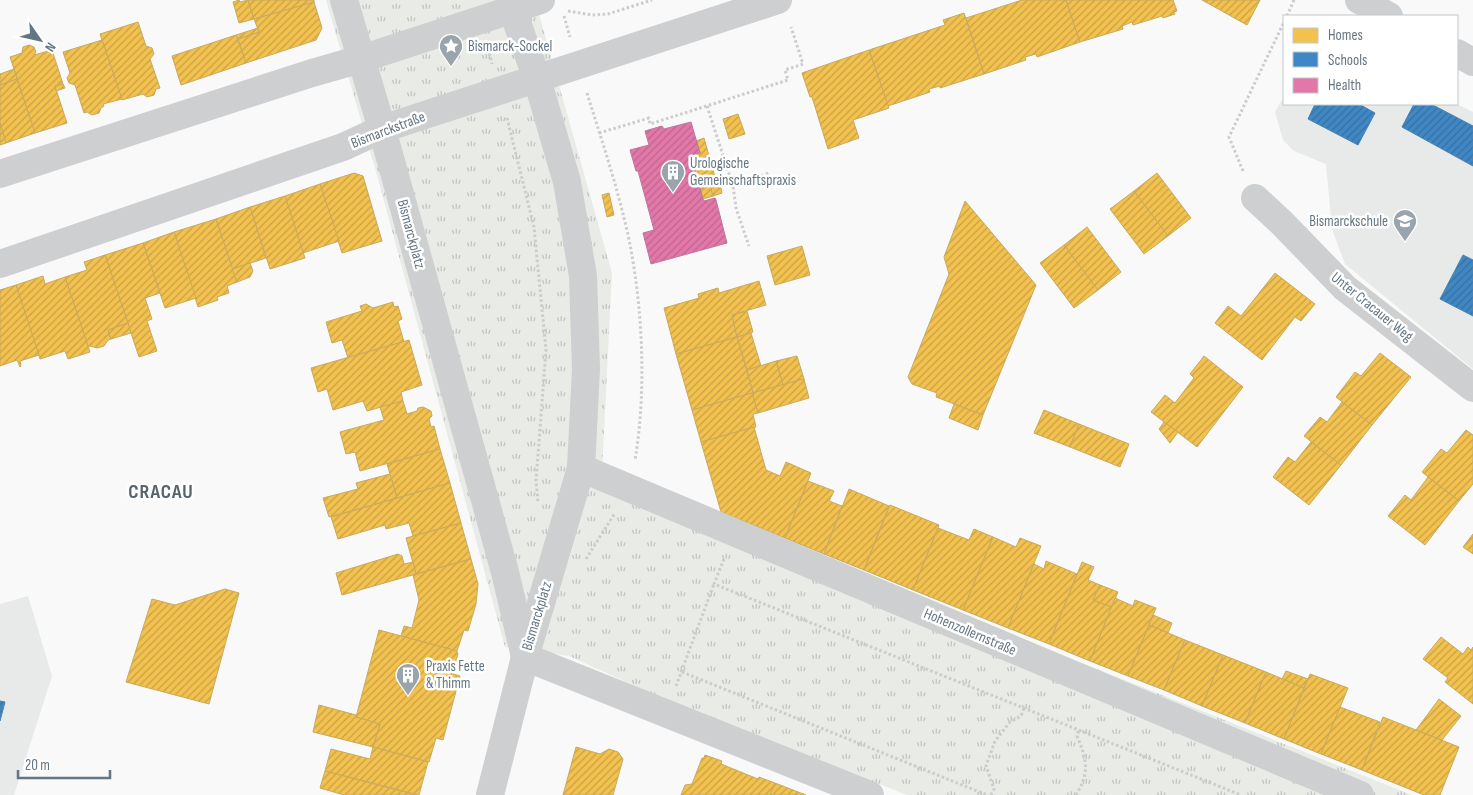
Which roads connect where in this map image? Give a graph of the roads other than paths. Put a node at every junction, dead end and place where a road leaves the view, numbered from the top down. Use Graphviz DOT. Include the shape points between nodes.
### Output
graph roads {
  1 [pos="344,0"];
  2 [pos="1359,0"];
  3 [pos="510,4"];
  4 [pos="552,5"];
  5 [pos="783,9"];
  6 [pos="1387,15"];
  7 [pos="1458,54"];
  8 [pos="361,59"];
  9 [pos="1473,62"];
  10 [pos="537,79"];
  11 [pos="382,129"];
  12 [pos="0,174"];
  13 [pos="1255,198"];
  14 [pos="0,264"];
  15 [pos="1473,388"];
  16 [pos="581,468"];
  17 [pos="525,657"];
  18 [pos="490,795"];
  19 [pos="870,795"];
  20 [pos="1360,795"];
  1 -- 8 [label="street, Bismarckplatz"];
  2 -- 6 [label="street"];
  3 -- 4 [label="street"];
  3 -- 8 [label="street" via="479,19"];
  3 -- 10 [label="street, Bismarckplatz"];
  5 -- 10 [label="street, Bismarckstraße"];
  7 -- 9 [label="street"];
  8 -- 11 [label="street, Bismarckplatz"];
  8 -- 12 [label="street"];
  10 -- 11 [label="street, Bismarckstraße"];
  10 -- 16 [label="street, Bismarckplatz" via="567,182 583,276 586,369"];
  11 -- 14 [label="street, Bismarckstraße" via="343,147"];
  11 -- 17 [label="street, Bismarckplatz" via="505,572"];
  13 -- 15 [label="street, Unter Cracauer Weg" via="1345,288"];
  16 -- 17 [label="street, Bismarckplatz"];
  16 -- 20 [label="street, Hohenzollernstraße"];
  17 -- 18 [label="street"];
  17 -- 19 [label="street"];
}
